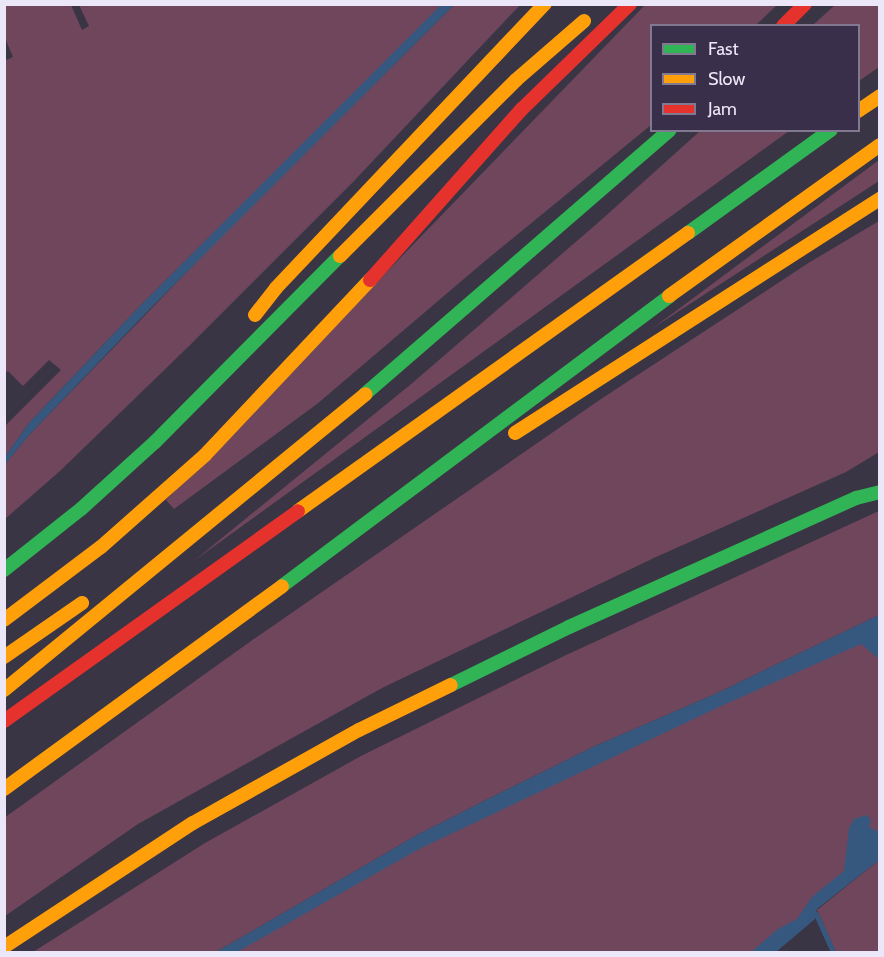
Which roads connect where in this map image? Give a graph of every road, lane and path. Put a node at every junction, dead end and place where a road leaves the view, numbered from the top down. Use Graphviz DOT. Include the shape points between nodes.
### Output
graph roads {
  1 [pos="544,4"];
  2 [pos="630,4"];
  3 [pos="805,4"];
  4 [pos="595,14"];
  5 [pos="785,24"];
  6 [pos="879,96"];
  7 [pos="860,110"];
  8 [pos="668,132"];
  9 [pos="828,132"];
  10 [pos="879,146"];
  11 [pos="879,199"];
  12 [pos="248,324"];
  13 [pos="233,342"];
  14 [pos="507,438"];
  15 [pos="155,442"];
  16 [pos="487,451"];
  17 [pos="879,480"];
  18 [pos="879,492"];
  19 [pos="243,495"];
  20 [pos="856,498"];
  21 [pos="356,532"];
  22 [pos="4,570"];
  23 [pos="119,577"];
  24 [pos="91,596"];
  25 [pos="4,620"];
  26 [pos="4,657"];
  27 [pos="4,690"];
  28 [pos="4,721"];
  29 [pos="4,789"];
  30 [pos="4,947"];
  1 -- 12 [label="highway" via="276,288"];
  2 -- 25 [label="highway" via="522,109 342,312 228,432 101,547"];
  3 -- 5 [label="highway"];
  4 -- 15 [label="highway" via="516,80"];
  6 -- 7 [label="highway"];
  8 -- 19 [label="highway" via="477,300"];
  9 -- 28 [label="highway"];
  10 -- 21 [label="highway" via="601,345"];
  11 -- 14 [label="highway"];
  13 -- 15 [label="highway"];
  15 -- 22 [label="highway" via="81,509"];
  16 -- 21 [label="highway"];
  17 -- 20 [label="highway"];
  18 -- 20 [label="highway"];
  19 -- 23 [label="highway"];
  19 -- 27 [label="highway"];
  20 -- 30 [label="highway" via="508,655 359,730 183,830"];
  21 -- 29 [label="highway"];
  24 -- 26 [label="highway"];
}
